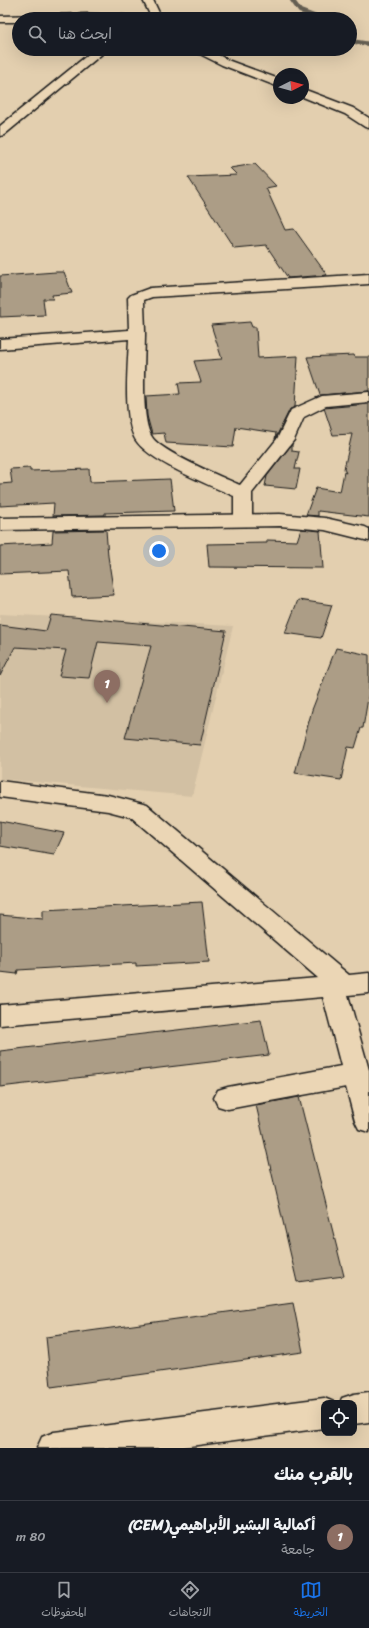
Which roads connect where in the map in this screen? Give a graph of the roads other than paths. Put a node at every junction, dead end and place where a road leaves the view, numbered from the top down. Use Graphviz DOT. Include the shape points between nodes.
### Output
graph roads {
  1 [pos="75,6"];
  2 [pos="76,12"];
  3 [pos="0,19"];
  4 [pos="12,19"];
  5 [pos="93,56"];
  6 [pos="213,56"];
  7 [pos="273,82"];
  8 [pos="309,95"];
  9 [pos="369,124"];
  10 [pos="0,132"];
  11 [pos="369,279"];
  12 [pos="137,334"];
  13 [pos="0,344"];
  14 [pos="369,397"];
  15 [pos="244,494"];
  16 [pos="243,520"];
  17 [pos="0,524"];
  18 [pos="369,535"];
  19 [pos="0,789"];
  20 [pos="349,984"];
  21 [pos="0,1015"];
  22 [pos="357,1074"];
  23 [pos="228,1098"];
  24 [pos="369,1121"];
  25 [pos="369,1407"];
  26 [pos="357,1409"];
  27 [pos="321,1413"];
  28 [pos="54,1448"];
  1 -- 2 [label="street"];
  3 -- 4 [label="street"];
  5 -- 10 [label="street"];
  6 -- 7 [label="street"];
  8 -- 9 [label="street" via="349,111"];
  11 -- 12 [label="street" via="146,294 136,298"];
  12 -- 13 [label="street"];
  12 -- 15 [label="street" via="137,412 143,438 160,453"];
  14 -- 15 [label="street" via="322,401 297,414 285,440"];
  15 -- 16 [label="street"];
  16 -- 17 [label="street"];
  16 -- 18 [label="street" via="303,521"];
  19 -- 20 [label="street" via="108,803 139,811"];
  20 -- 21 [label="street"];
  20 -- 22 [label="street"];
  22 -- 23 [label="street"];
  22 -- 24 [label="street"];
  25 -- 26 [label="street"];
  27 -- 28 [label="street"];
}
